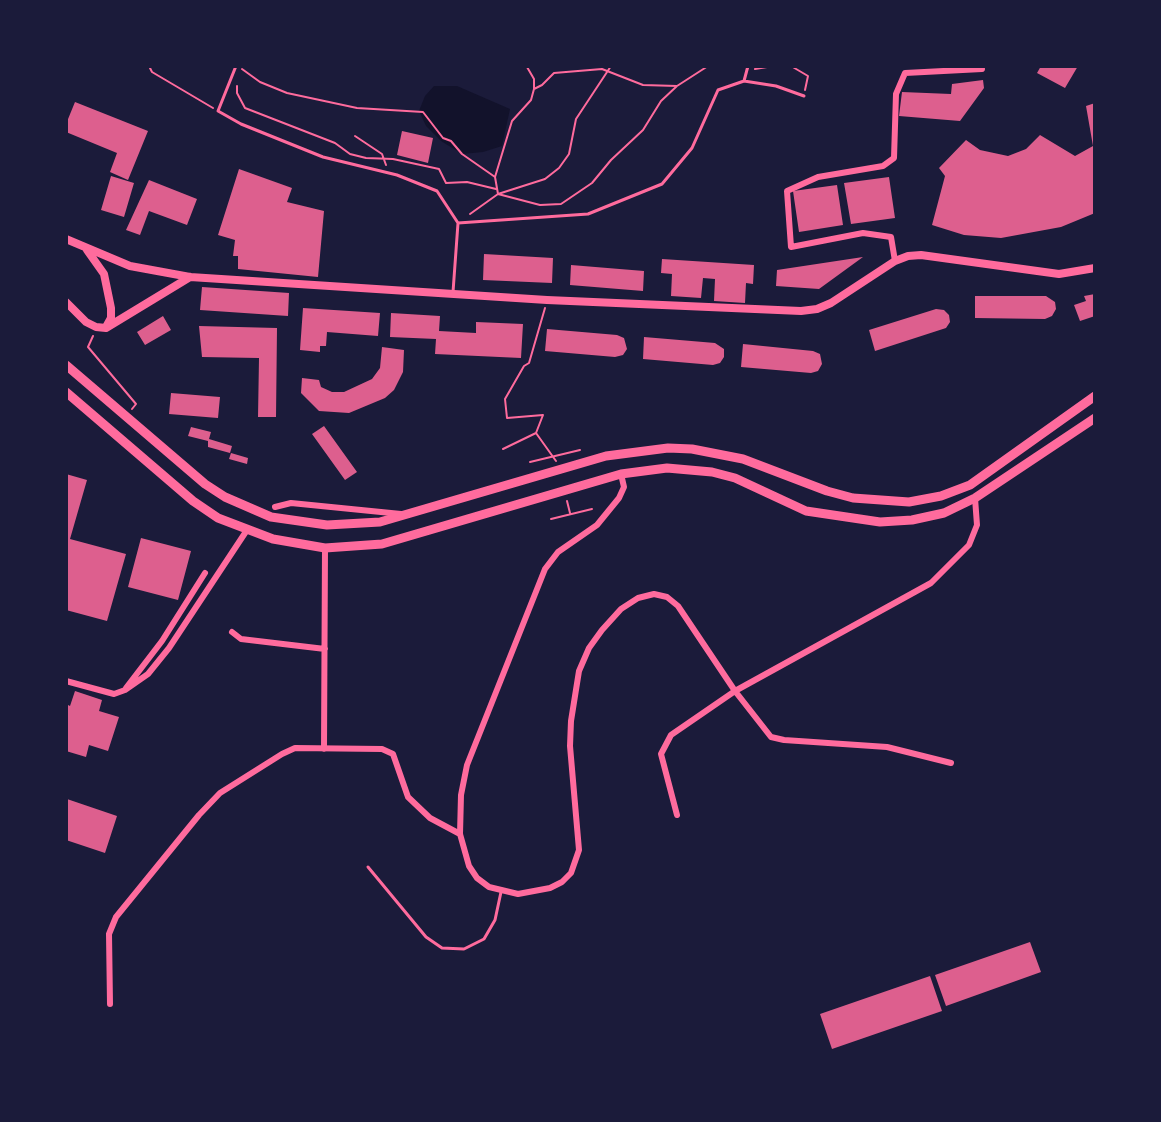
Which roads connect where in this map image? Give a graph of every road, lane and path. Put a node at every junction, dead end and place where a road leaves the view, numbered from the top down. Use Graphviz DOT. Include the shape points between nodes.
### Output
graph roads {
  1 [pos="149,66"];
  2 [pos="237,66"];
  3 [pos="611,66"];
  4 [pos="708,66"];
  5 [pos="773,66"];
  6 [pos="791,66"];
  7 [pos="527,67"];
  8 [pos="747,67"];
  9 [pos="982,69"];
  10 [pos="609,72"];
  11 [pos="744,81"];
  12 [pos="237,84"];
  13 [pos="676,86"];
  14 [pos="534,89"];
  15 [pos="804,96"];
  16 [pos="218,111"];
  17 [pos="355,136"];
  18 [pos="383,158"];
  19 [pos="390,173"];
  20 [pos="495,177"];
  21 [pos="496,189"];
  22 [pos="498,194"];
  23 [pos="458,223"];
  24 [pos="66,238"];
  25 [pos="87,250"];
  26 [pos="895,261"];
  27 [pos="1095,268"];
  28 [pos="190,277"];
  29 [pos="453,294"];
  30 [pos="547,300"];
  31 [pos="66,302"];
  32 [pos="96,327"];
  33 [pos="106,328"];
  34 [pos="66,365"];
  35 [pos="66,393"];
  36 [pos="1095,396"];
  37 [pos="127,416"];
  38 [pos="1095,418"];
  39 [pos="536,433"];
  40 [pos="503,449"];
  41 [pos="580,450"];
  42 [pos="554,456"];
  43 [pos="530,462"];
  44 [pos="621,474"];
  45 [pos="975,498"];
  46 [pos="275,507"];
  47 [pos="592,509"];
  48 [pos="410,515"];
  49 [pos="551,519"];
  50 [pos="247,530"];
  51 [pos="325,548"];
  52 [pos="205,573"];
  53 [pos="232,632"];
  54 [pos="325,649"];
  55 [pos="66,681"];
  56 [pos="125,690"];
  57 [pos="735,691"];
  58 [pos="324,749"];
  59 [pos="951,763"];
  60 [pos="677,815"];
  61 [pos="460,834"];
  62 [pos="368,867"];
  63 [pos="501,892"];
  64 [pos="110,1004"];
  1 -- 16 [label="path" via="152,72"];
  2 -- 16 [label="lane"];
  2 -- 20 [label="path" via="260,82 287,93 357,108 423,112 443,138"];
  3 -- 10 [label="path"];
  4 -- 13 [label="path"];
  5 -- 8 [label="path"];
  6 -- 15 [label="path" via="808,76"];
  7 -- 14 [label="path"];
  8 -- 11 [label="lane"];
  9 -- 26 [label="street" via="905,72 896,94 894,158 883,166 818,177 787,191 790,246 863,233 891,237"];
  10 -- 13 [label="path" via="643,85"];
  10 -- 14 [label="path" via="565,70 554,73"];
  10 -- 22 [label="path" via="576,119 569,154 559,168 545,180"];
  11 -- 15 [label="lane"];
  11 -- 23 [label="lane" via="718,90 692,148 662,184 588,214"];
  12 -- 18 [label="path" via="245,108 335,143 350,154"];
  13 -- 22 [label="path" via="661,100 643,130 576,195 561,204 540,205"];
  14 -- 20 [label="path" via="531,100 512,122"];
  16 -- 19 [label="lane" via="323,157"];
  17 -- 18 [label="path"];
  18 -- 19 [label="path"];
  18 -- 21 [label="path" via="439,169 446,183 467,182"];
  19 -- 23 [label="lane" via="436,191"];
  20 -- 21 [label="path"];
  21 -- 22 [label="path"];
  22 -- 23 [label="path"];
  23 -- 29 [label="lane"];
  24 -- 25 [label="street"];
  25 -- 28 [label="street" via="130,266"];
  25 -- 33 [label="street" via="104,274 111,308"];
  26 -- 27 [label="street" via="921,255 1059,274"];
  26 -- 30 [label="street" via="818,309"];
  28 -- 29 [label="street"];
  28 -- 33 [label="street"];
  29 -- 30 [label="street"];
  30 -- 39 [label="path" via="529,363 505,399 507,418 543,416"];
  31 -- 32 [label="street"];
  32 -- 33 [label="street"];
  32 -- 37 [label="path" via="88,347 136,404"];
  34 -- 37 [label="main road"];
  35 -- 50 [label="main road" via="193,501 218,518"];
  36 -- 48 [label="main road" via="970,485 909,502 853,498 743,459 668,448 606,456"];
  37 -- 48 [label="main road" via="204,484 271,517 297,523 351,525"];
  38 -- 45 [label="main road"];
  39 -- 40 [label="path"];
  39 -- 42 [label="path"];
  41 -- 42 [label="path"];
  42 -- 43 [label="path"];
  44 -- 45 [label="main road" via="668,468 712,472 735,478 806,511 880,522 944,513"];
  44 -- 51 [label="main road" via="382,544"];
  44 -- 61 [label="street" via="624,487 619,498 597,525 558,552 545,569 466,765"];
  45 -- 57 [label="street" via="977,525 969,545 931,583"];
  46 -- 48 [label="street" via="291,503"];
  47 -- 49 [label="path"];
  50 -- 51 [label="main road"];
  50 -- 56 [label="street" via="170,648 148,674"];
  51 -- 54 [label="street"];
  52 -- 56 [label="street"];
  53 -- 54 [label="street" via="242,639"];
  54 -- 58 [label="street"];
  55 -- 56 [label="street" via="107,694"];
  57 -- 59 [label="street" via="771,737 887,747"];
  57 -- 60 [label="street" via="679,727 664,745 663,766"];
  57 -- 63 [label="street" via="678,606 667,597 654,594 638,598 621,609 589,648 574,693 570,746 579,850 576,862 562,882 550,888 518,894"];
  58 -- 61 [label="street" via="382,749 393,754 408,797 430,818"];
  58 -- 64 [label="street" via="295,748 282,754 220,793 199,815 116,917 109,934"];
  61 -- 63 [label="street" via="469,866 477,878"];
  62 -- 63 [label="lane" via="426,937 442,948 464,949 484,939 495,920"];
}
